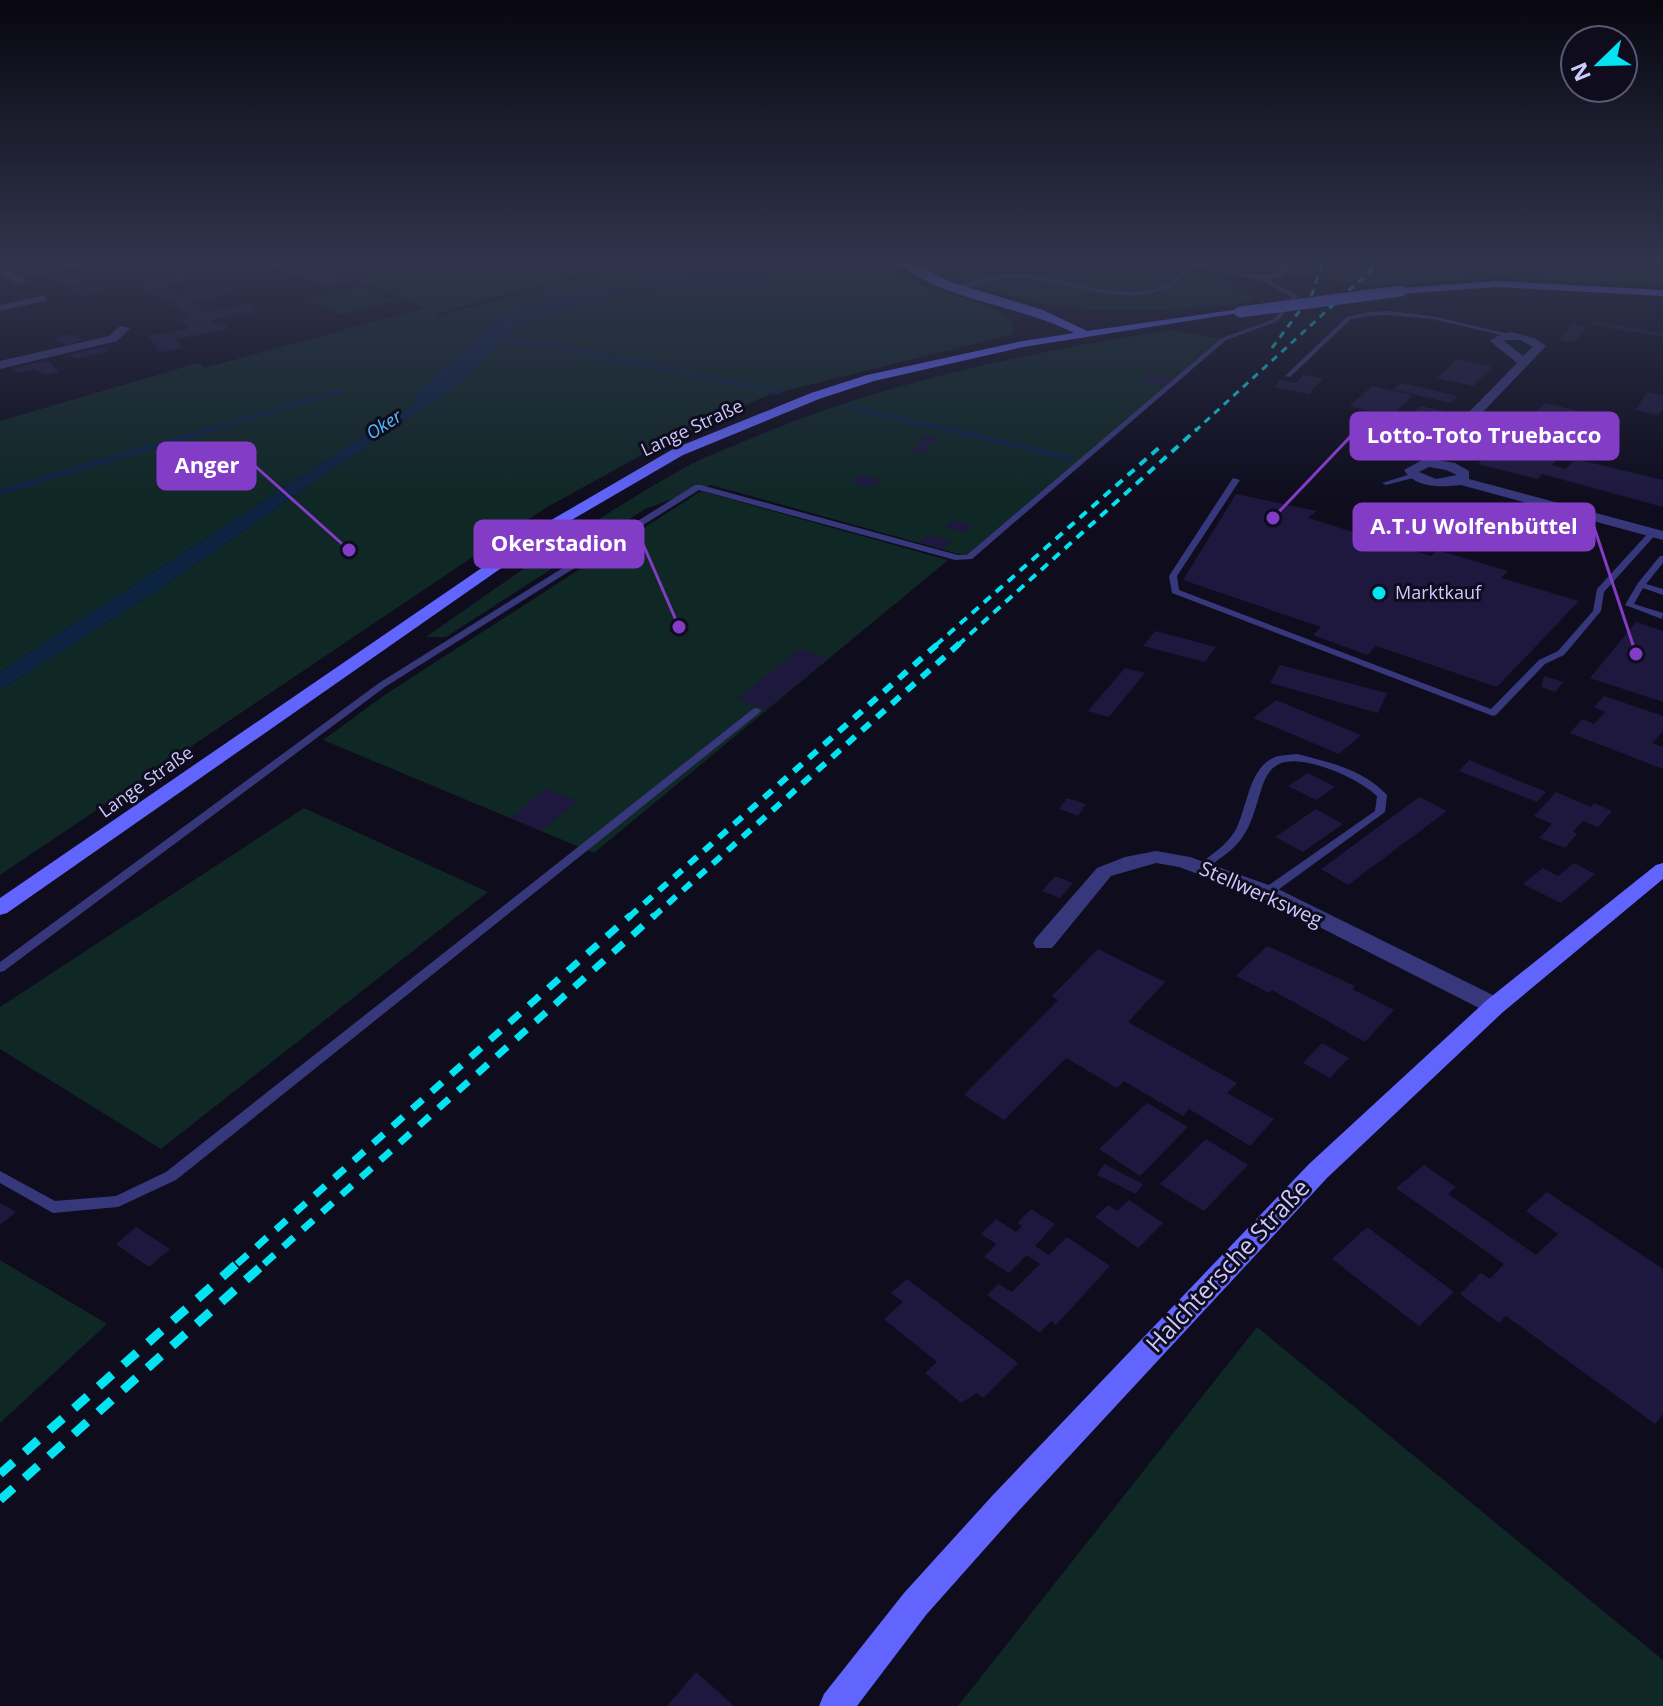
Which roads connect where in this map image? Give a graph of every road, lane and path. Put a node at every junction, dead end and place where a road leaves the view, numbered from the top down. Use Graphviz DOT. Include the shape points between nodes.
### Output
graph roads {
  1 [pos="97,343"];
  2 [pos="1031,343"];
  3 [pos="1220,343"];
  4 [pos="1323,343"];
  5 [pos="1498,343"];
  6 [pos="1535,343"];
  7 [pos="1523,362"];
  8 [pos="0,365"];
  9 [pos="1288,376"];
  10 [pos="1427,463"];
  11 [pos="1414,475"];
  12 [pos="1236,480"];
  13 [pos="1461,481"];
  14 [pos="1386,483"];
  15 [pos="1658,535"];
  16 [pos="1663,558"];
  17 [pos="1641,585"];
  18 [pos="1663,592"];
  19 [pos="1662,616"];
  20 [pos="756,711"];
  21 [pos="1202,867"];
  22 [pos="1663,869"];
  23 [pos="1267,892"];
  24 [pos="0,908"];
  25 [pos="1044,943"];
  26 [pos="0,968"];
  27 [pos="1495,1006"];
  28 [pos="0,1176"];
  29 [pos="836,1706"];
  1 -- 8 [label="street"];
  2 -- 24 [label="main road, Lange Straße" via="871,378 678,452 521,547"];
  3 -- 26 [label="lane" via="969,557 698,487 382,685"];
  4 -- 9 [label="lane"];
  5 -- 7 [label="street"];
  6 -- 7 [label="street" via="1540,346"];
  7 -- 10 [label="street"];
  10 -- 11 [label="street" via="1415,465"];
  10 -- 13 [label="street" via="1459,470 1464,474"];
  11 -- 13 [label="street" via="1435,483"];
  11 -- 14 [label="lane"];
  12 -- 15 [label="lane" via="1173,576 1175,591 1493,713 1542,662 1561,653 1597,611 1600,591"];
  13 -- 15 [label="street"];
  16 -- 17 [label="lane"];
  17 -- 18 [label="lane"];
  17 -- 19 [label="lane" via="1629,605"];
  20 -- 28 [label="lane" via="171,1176 118,1201 53,1207"];
  21 -- 23 [label="street, Stellwerksweg"];
  21 -- 23 [label="lane" via="1232,843 1247,816 1253,787 1268,766 1286,758 1331,766 1369,783 1382,795 1380,812"];
  21 -- 25 [label="street, Stellwerksweg" via="1156,857 1104,872"];
  22 -- 27 [label="main road, Halchtersche Straße"];
  23 -- 27 [label="street, Stellwerksweg"];
  27 -- 29 [label="main road, Halchtersche Straße" via="1318,1171 1013,1494 915,1604"];
}
